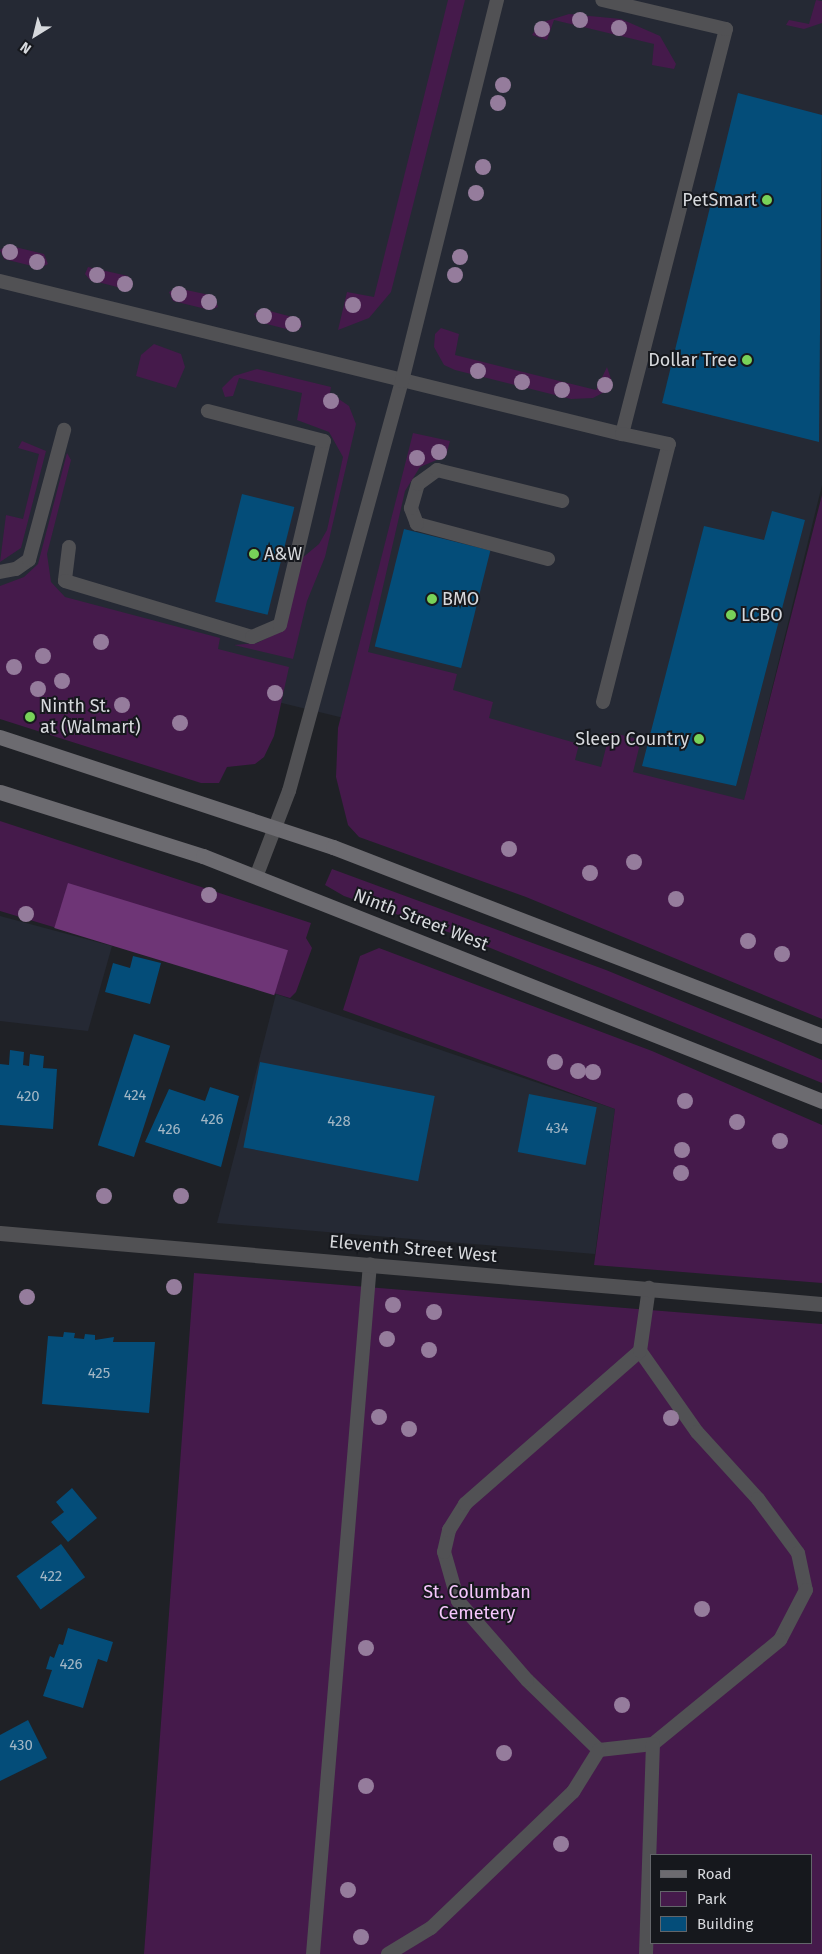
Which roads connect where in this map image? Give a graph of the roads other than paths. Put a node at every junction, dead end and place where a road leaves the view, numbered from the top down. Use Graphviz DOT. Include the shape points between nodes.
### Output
graph roads {
  1 [pos="497,0"];
  2 [pos="602,0"];
  3 [pos="0,281"];
  4 [pos="402,381"];
  5 [pos="208,411"];
  6 [pos="64,430"];
  7 [pos="622,434"];
  8 [pos="562,501"];
  9 [pos="70,547"];
  10 [pos="548,560"];
  11 [pos="0,572"];
  12 [pos="603,702"];
  13 [pos="0,738"];
  14 [pos="0,792"];
  15 [pos="275,830"];
  16 [pos="256,877"];
  17 [pos="822,1036"];
  18 [pos="822,1101"];
  19 [pos="0,1233"];
  20 [pos="370,1264"];
  21 [pos="649,1288"];
  22 [pos="822,1304"];
  23 [pos="640,1351"];
  24 [pos="653,1744"];
  25 [pos="599,1750"];
  26 [pos="313,1954"];
  27 [pos="388,1954"];
  28 [pos="646,1954"];
  1 -- 4 [label="lane"];
  2 -- 7 [label="lane" via="726,29"];
  3 -- 4 [label="lane"];
  4 -- 7 [label="lane"];
  4 -- 15 [label="lane"];
  5 -- 9 [label="lane" via="324,441 280,625 252,637 65,581"];
  6 -- 11 [label="lane" via="29,560 16,569"];
  7 -- 12 [label="lane" via="669,444"];
  8 -- 10 [label="lane" via="437,470 418,484 411,508 418,524"];
  13 -- 15 [label="main road, Ninth Street West"];
  14 -- 16 [label="main road, Ninth Street West"];
  15 -- 16 [label="lane"];
  15 -- 17 [label="main road, Ninth Street West" via="332,847"];
  16 -- 18 [label="main road, Ninth Street West"];
  19 -- 20 [label="street, Eleventh Street West"];
  20 -- 21 [label="street, Eleventh Street West"];
  20 -- 26 [label="lane"];
  21 -- 22 [label="street, Eleventh Street West"];
  21 -- 23 [label="lane"];
  23 -- 24 [label="lane" via="696,1432 758,1499 798,1553 806,1590 780,1640"];
  23 -- 25 [label="lane" via="465,1504 449,1530 444,1552 458,1601 527,1680"];
  24 -- 25 [label="lane"];
  24 -- 28 [label="lane"];
  25 -- 27 [label="lane" via="566,1798 431,1928"];
}
